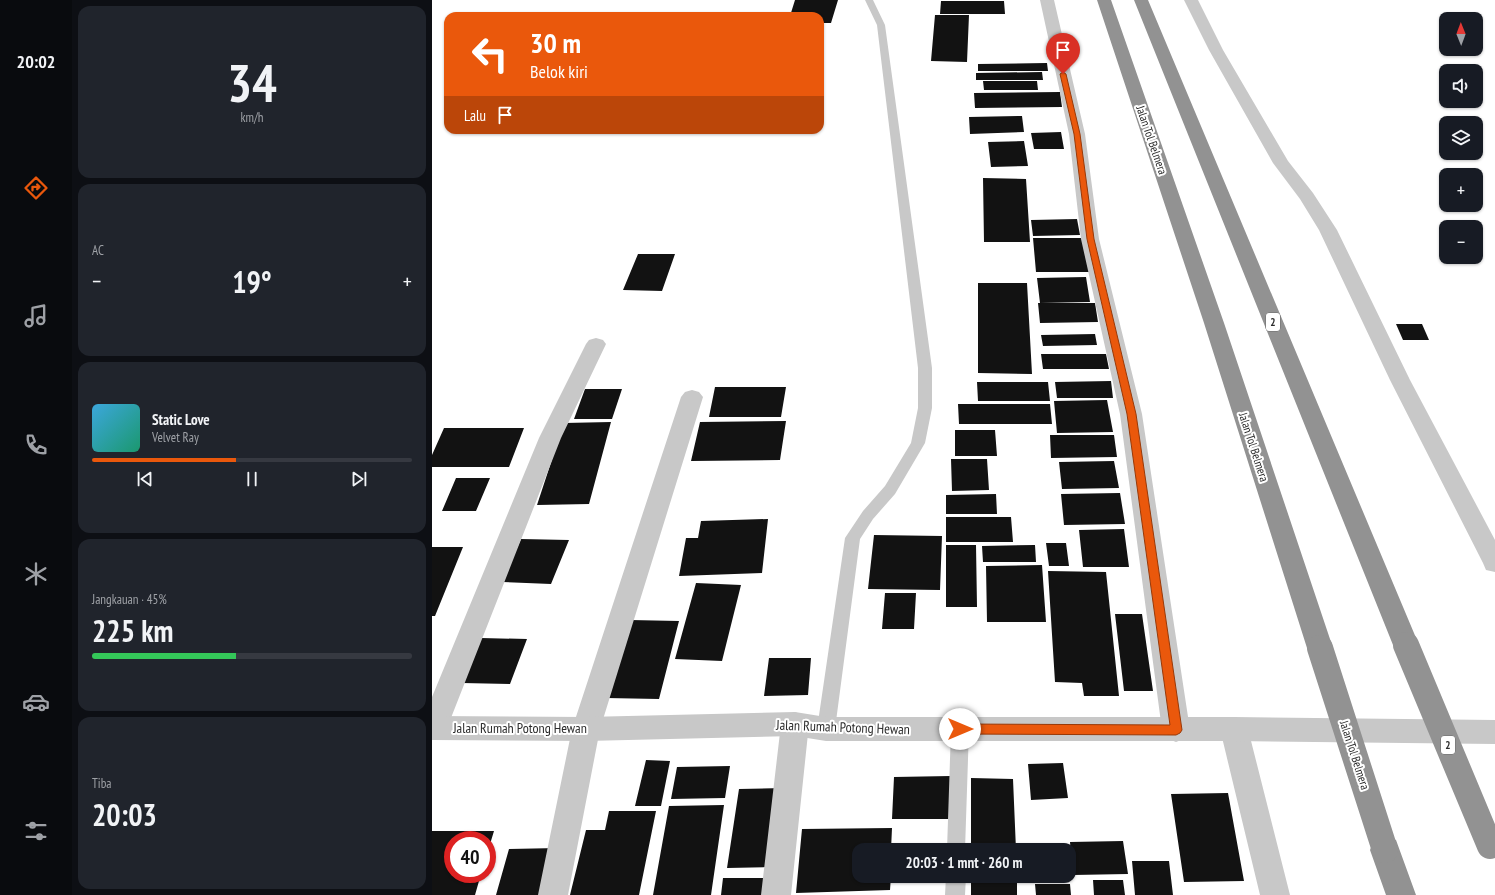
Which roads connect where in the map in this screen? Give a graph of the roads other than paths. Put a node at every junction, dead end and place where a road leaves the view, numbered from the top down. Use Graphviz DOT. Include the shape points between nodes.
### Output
graph roads {
  1 [pos="869,0"];
  2 [pos="1047,0"];
  3 [pos="1104,0"];
  4 [pos="1141,0"];
  5 [pos="1191,0"];
  6 [pos="596,344"];
  7 [pos="692,397"];
  8 [pos="1495,563"];
  9 [pos="796,724"];
  10 [pos="433,728"];
  11 [pos="586,729"];
  12 [pos="826,729"];
  13 [pos="960,729"];
  14 [pos="1234,729"];
  15 [pos="1176,730"];
  16 [pos="1495,732"];
  17 [pos="956,843"];
  18 [pos="1493,851"];
  19 [pos="956,883"];
  20 [pos="553,895"];
  21 [pos="776,895"];
  22 [pos="955,895"];
  23 [pos="1276,895"];
  24 [pos="1401,895"];
  1 -- 12 [label="lane" via="881,25 925,368 925,408 918,443 890,490 868,514 853,538"];
  2 -- 15 [label="street" via="1077,134 1090,239 1131,414"];
  3 -- 24 [label="highway, Jalan Tol Belmera, bridge" via="1214,323"];
  4 -- 18 [label="highway, 2, bridge"];
  5 -- 8 [label="street" via="1216,50 1281,163 1328,230 1400,380"];
  6 -- 10 [label="street" via="550,438"];
  7 -- 11 [label="street"];
  9 -- 11 [label="street, Jalan Rumah Potong Hewan"];
  9 -- 12 [label="street, Jalan Rumah Potong Hewan"];
  9 -- 21 [label="street"];
  10 -- 11 [label="street, Jalan Rumah Potong Hewan"];
  11 -- 20 [label="street"];
  12 -- 13 [label="street, Jalan Rumah Potong Hewan"];
  13 -- 15 [label="street, Jalan Rumah Potong Hewan"];
  13 -- 17 [label="lane"];
  14 -- 15 [label="street, Jalan Rumah Potong Hewan"];
  14 -- 16 [label="street, Jalan Rumah Potong Hewan"];
  14 -- 23 [label="street"];
  19 -- 22 [label="lane"];
}
